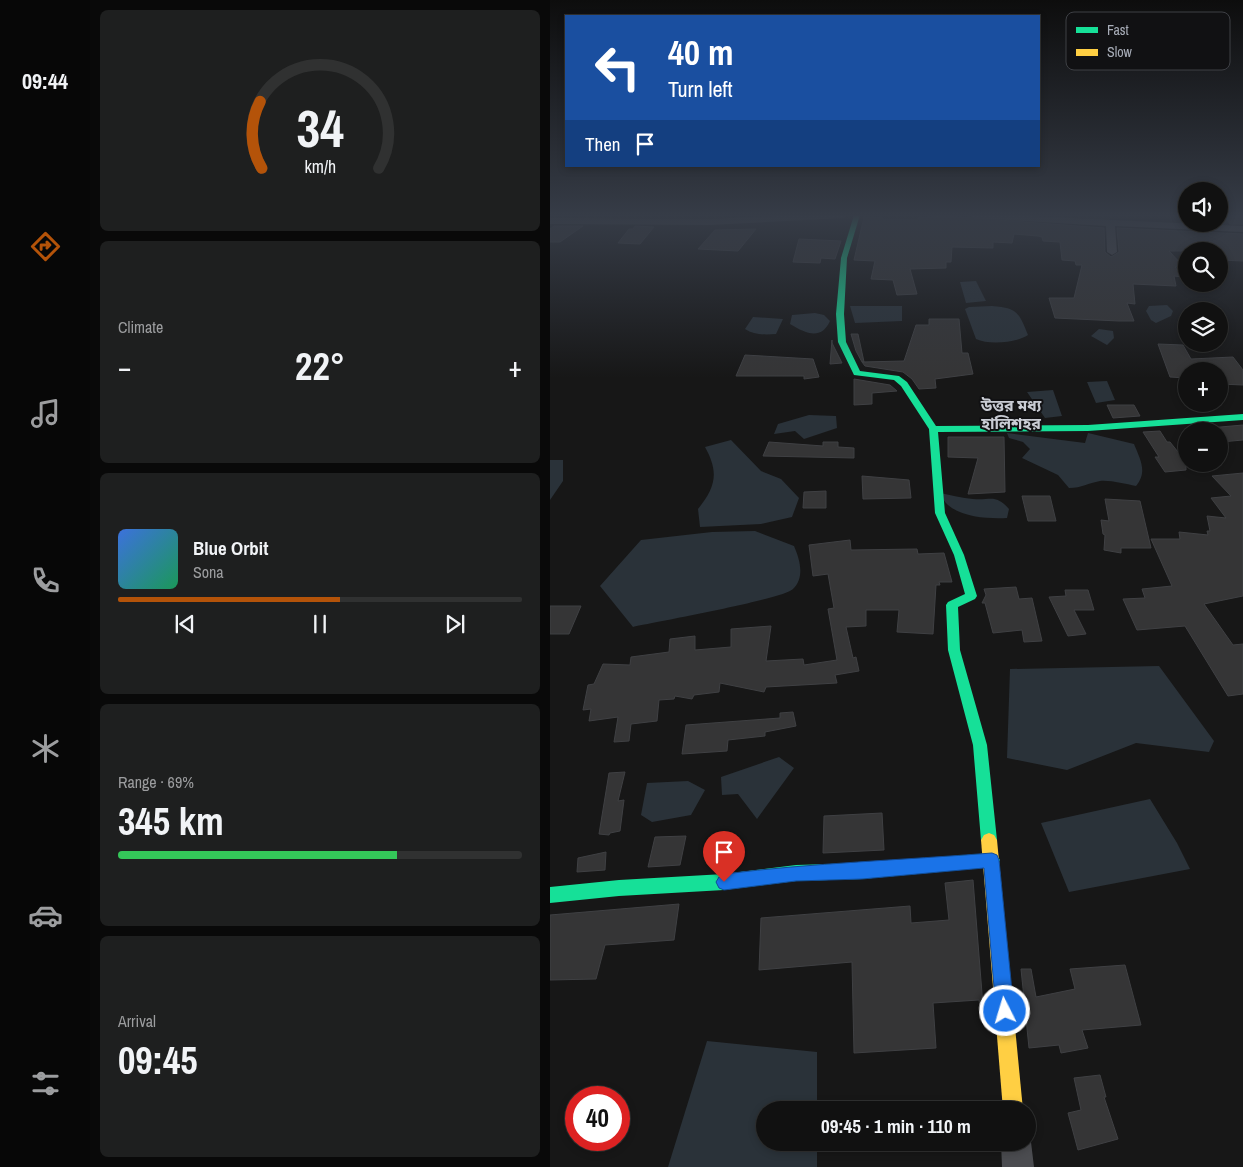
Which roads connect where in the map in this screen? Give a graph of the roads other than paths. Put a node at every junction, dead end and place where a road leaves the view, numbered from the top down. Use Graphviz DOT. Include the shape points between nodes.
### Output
graph roads {
  1 [pos="843,269"];
  2 [pos="1243,417"];
  3 [pos="934,429"];
  4 [pos="992,860"];
  5 [pos="550,894"];
  6 [pos="1012,1101"];
  7 [pos="1017,1151"];
  8 [pos="1018,1167"];
  1 -- 3 [label="street" via="842,342 857,373 896,378 904,384"];
  2 -- 3 [label="street" via="1027,431"];
  3 -- 4 [label="street" via="940,513 971,596 952,605 954,650 980,745"];
  4 -- 5 [label="street"];
  4 -- 6 [label="street"];
  7 -- 8 [label="street"];
}
